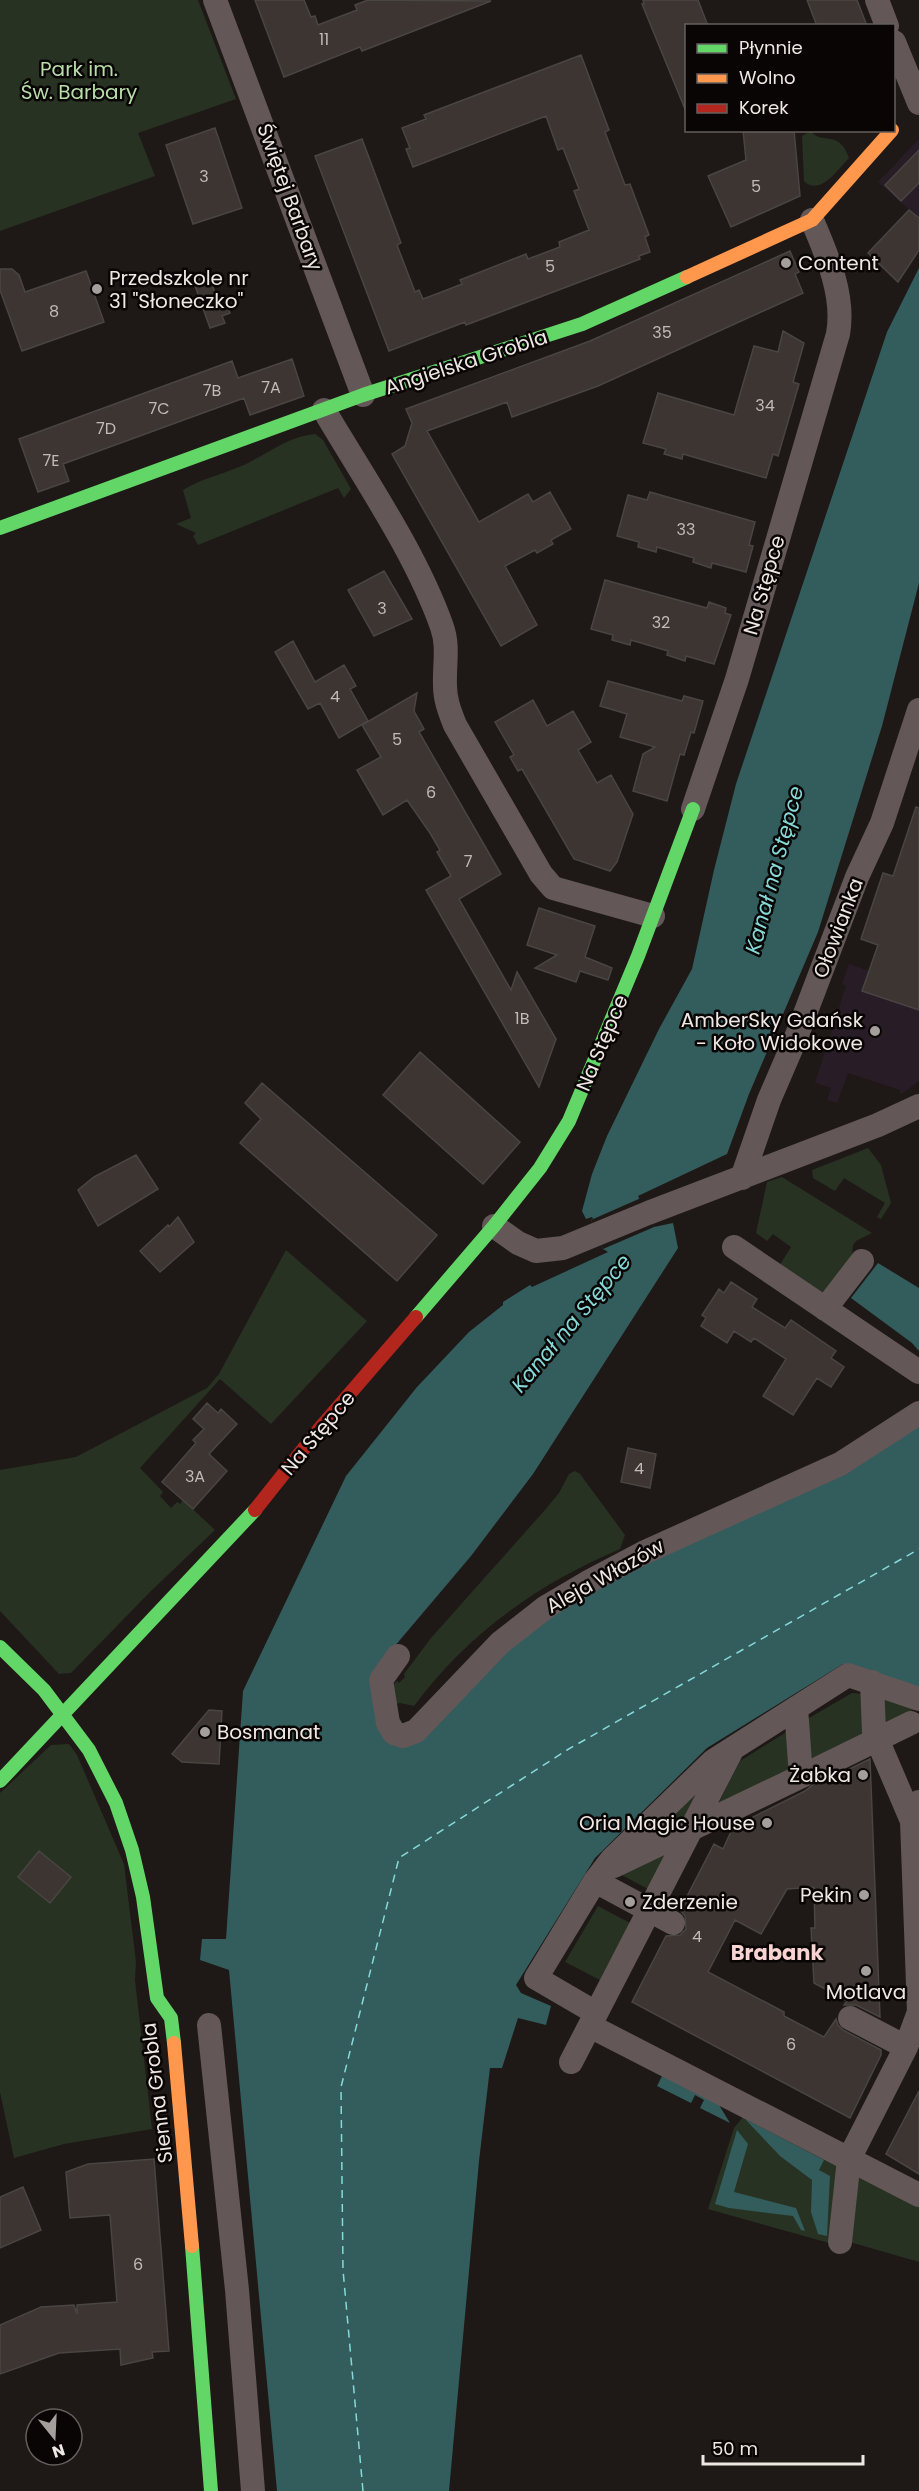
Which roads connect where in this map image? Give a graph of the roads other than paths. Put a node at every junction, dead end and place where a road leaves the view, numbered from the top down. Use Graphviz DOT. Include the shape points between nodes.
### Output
graph roads {
  1 [pos="215,0"];
  2 [pos="877,0"];
  3 [pos="886,24"];
  4 [pos="895,45"];
  5 [pos="918,103"];
  6 [pos="895,128"];
  7 [pos="891,132"];
  8 [pos="812,220"];
  9 [pos="363,395"];
  10 [pos="324,410"];
  11 [pos="2,522"];
  12 [pos="919,710"];
  13 [pos="693,809"];
  14 [pos="653,916"];
  15 [pos="919,1106"];
  16 [pos="742,1178"];
  17 [pos="495,1226"];
  18 [pos="734,1247"];
  19 [pos="862,1261"];
  20 [pos="825,1309"];
  21 [pos="919,1372"];
  22 [pos="919,1413"];
  23 [pos="0,1647"];
  24 [pos="398,1656"];
  25 [pos="872,1682"];
  26 [pos="919,1699"];
  27 [pos="796,1708"];
  28 [pos="62,1713"];
  29 [pos="911,1723"];
  30 [pos="877,1740"];
  31 [pos="733,1748"];
  32 [pos="808,1773"];
  33 [pos="0,1781"];
  34 [pos="916,1811"];
  35 [pos="691,1829"];
  36 [pos="917,1870"];
  37 [pos="598,1877"];
  38 [pos="649,1910"];
  39 [pos="673,1923"];
  40 [pos="850,2018"];
  41 [pos="593,2019"];
  42 [pos="209,2025"];
  43 [pos="906,2047"];
  44 [pos="571,2062"];
  45 [pos="849,2159"];
  46 [pos="919,2194"];
  47 [pos="840,2242"];
  48 [pos="211,2491"];
  49 [pos="253,2491"];
  1 -- 9 [label="street, Świętej Barbary"];
  2 -- 3 [label="street"];
  4 -- 5 [label="street"];
  5 -- 6 [label="street, Angielska Grobla"];
  7 -- 8 [label="street, Angielska Grobla"];
  8 -- 9 [label="street, Angielska Grobla" via="582,324"];
  8 -- 13 [label="street, Na Stępce" via="840,306 838,334 740,669"];
  9 -- 10 [label="street, Angielska Grobla"];
  10 -- 11 [label="street, Angielska Grobla"];
  10 -- 14 [label="street" via="430,596 446,640 445,685 455,725 541,874 553,888"];
  12 -- 16 [label="street, Ołowianka" via="882,823 769,1100"];
  13 -- 14 [label="street, Na Stępce"];
  14 -- 17 [label="street, Na Stępce" via="569,1121 540,1168"];
  15 -- 16 [label="street"];
  16 -- 17 [label="street" via="563,1248 536,1251"];
  17 -- 28 [label="street, Na Stępce" via="320,1428 253,1512"];
  18 -- 20 [label="street"];
  19 -- 20 [label="street"];
  20 -- 21 [label="street"];
  22 -- 24 [label="street, Aleja Włazów" via="840,1464 644,1552 546,1607 500,1642 417,1731 403,1736 394,1733 388,1723 381,1680"];
  23 -- 28 [label="street, Sienna Grobla"];
  25 -- 26 [label="street"];
  25 -- 27 [label="street" via="848,1675"];
  25 -- 30 [label="street"];
  27 -- 31 [label="street"];
  27 -- 32 [label="street"];
  28 -- 33 [label="street, Na Stępce"];
  28 -- 48 [label="street, Sienna Grobla" via="89,1750 119,1809 143,1897 157,1998 171,2018"];
  29 -- 30 [label="street"];
  30 -- 32 [label="street"];
  30 -- 34 [label="street"];
  31 -- 35 [label="street"];
  31 -- 37 [label="street" via="713,1761 612,1858"];
  32 -- 35 [label="street"];
  34 -- 36 [label="street"];
  35 -- 37 [label="street"];
  35 -- 38 [label="street"];
  36 -- 43 [label="street" via="919,2012"];
  37 -- 38 [label="street"];
  37 -- 41 [label="street" via="536,1978"];
  38 -- 39 [label="street"];
  38 -- 41 [label="street"];
  40 -- 43 [label="street"];
  41 -- 44 [label="street"];
  41 -- 45 [label="street"];
  42 -- 49 [label="street"];
  43 -- 45 [label="street"];
  45 -- 46 [label="street"];
  45 -- 47 [label="street"];
}
